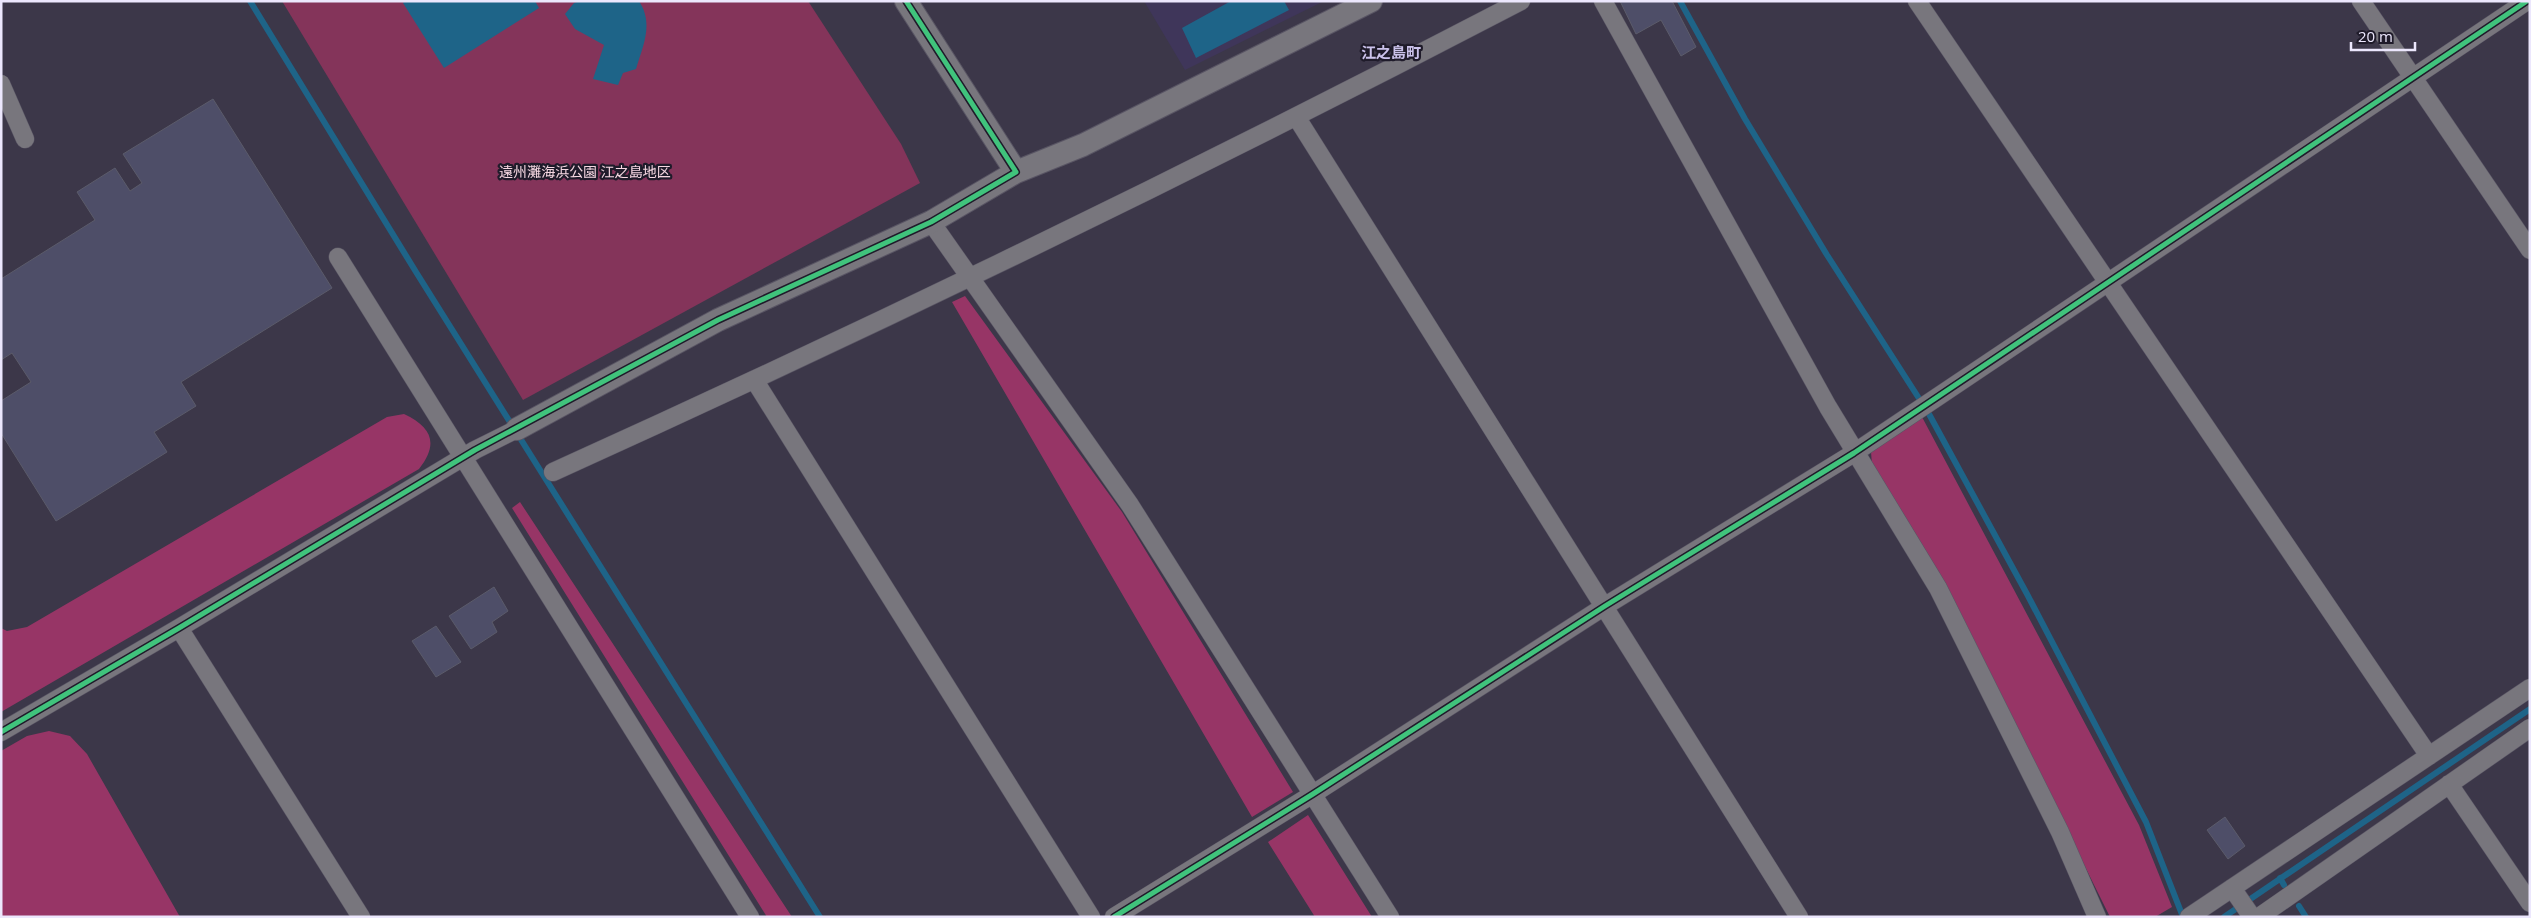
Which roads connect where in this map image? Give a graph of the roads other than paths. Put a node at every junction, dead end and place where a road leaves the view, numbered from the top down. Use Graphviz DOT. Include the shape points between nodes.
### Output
graph roads {
  1 [pos="906,1"];
  2 [pos="1371,1"];
  3 [pos="1521,1"];
  4 [pos="1603,1"];
  5 [pos="1917,1"];
  6 [pos="2361,1"];
  7 [pos="2527,1"];
  8 [pos="2413,78"];
  9 [pos="1,84"];
  10 [pos="1297,118"];
  11 [pos="25,139"];
  12 [pos="1016,172"];
  13 [pos="931,222"];
  14 [pos="2530,250"];
  15 [pos="338,257"];
  16 [pos="970,279"];
  17 [pos="2109,283"];
  18 [pos="755,381"];
  19 [pos="516,429"];
  20 [pos="1854,453"];
  21 [pos="468,454"];
  22 [pos="553,472"];
  23 [pos="1605,606"];
  24 [pos="179,628"];
  25 [pos="2530,688"];
  26 [pos="2530,728"];
  27 [pos="1,732"];
  28 [pos="2429,756"];
  29 [pos="2449,784"];
  30 [pos="1313,794"];
  31 [pos="2235,891"];
  32 [pos="2530,903"];
  33 [pos="2253,914"];
  34 [pos="361,917"];
  35 [pos="750,917"];
  36 [pos="1091,917"];
  37 [pos="1114,917"];
  38 [pos="1390,917"];
  39 [pos="1799,917"];
  40 [pos="2097,917"];
  41 [pos="2189,917"];
  1 -- 12 [label="street"];
  2 -- 12 [label="street" via="1083,145"];
  3 -- 10 [label="street"];
  4 -- 20 [label="street"];
  5 -- 17 [label="street"];
  6 -- 8 [label="street"];
  7 -- 8 [label="street"];
  8 -- 14 [label="street"];
  8 -- 17 [label="street"];
  9 -- 11 [label="street"];
  10 -- 16 [label="street"];
  10 -- 23 [label="street"];
  12 -- 13 [label="street"];
  13 -- 16 [label="street"];
  13 -- 19 [label="street" via="718,320"];
  15 -- 21 [label="street"];
  16 -- 18 [label="street"];
  16 -- 30 [label="street" via="1130,505"];
  17 -- 20 [label="street"];
  17 -- 28 [label="street"];
  18 -- 22 [label="street"];
  18 -- 36 [label="street"];
  19 -- 21 [label="street"];
  20 -- 23 [label="street"];
  20 -- 40 [label="street" via="1938,588 2060,832"];
  21 -- 24 [label="street"];
  21 -- 35 [label="street"];
  23 -- 30 [label="street"];
  23 -- 39 [label="street"];
  24 -- 27 [label="street"];
  24 -- 34 [label="street"];
  25 -- 28 [label="street"];
  26 -- 29 [label="street"];
  28 -- 31 [label="street"];
  29 -- 32 [label="street"];
  29 -- 33 [label="street"];
  30 -- 37 [label="street"];
  30 -- 38 [label="street"];
  31 -- 33 [label="street"];
  31 -- 41 [label="street"];
}
